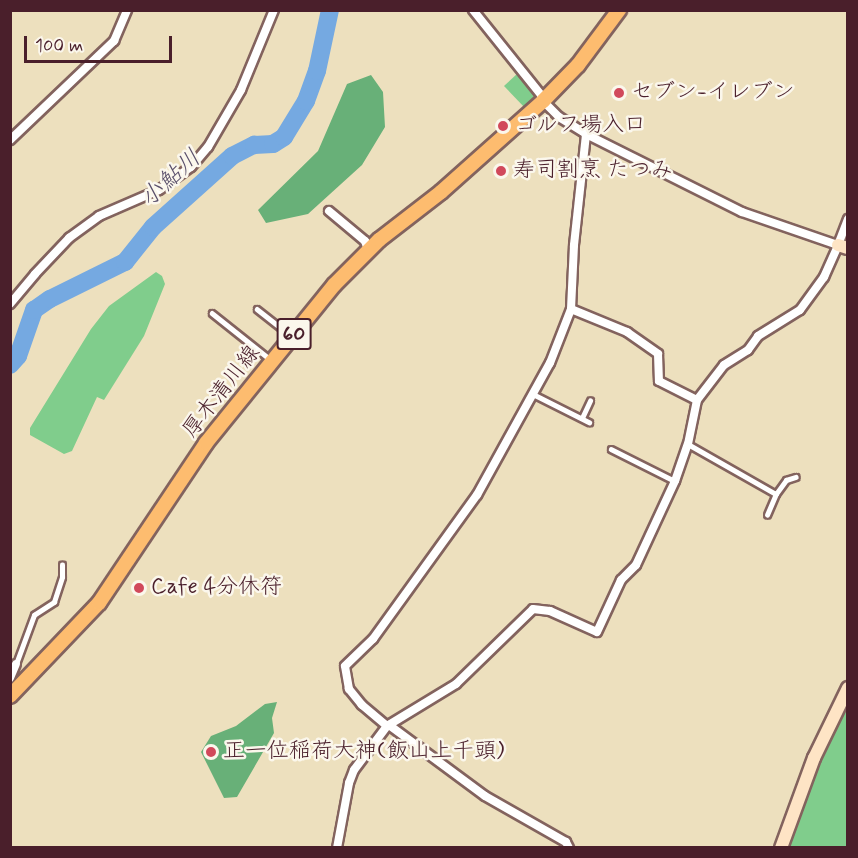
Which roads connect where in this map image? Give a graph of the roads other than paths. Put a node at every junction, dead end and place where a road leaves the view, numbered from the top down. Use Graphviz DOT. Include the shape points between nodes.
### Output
graph roads {
  1 [pos="127,10"];
  2 [pos="274,10"];
  3 [pos="473,10"];
  4 [pos="619,10"];
  5 [pos="543,101"];
  6 [pos="586,134"];
  7 [pos="10,140"];
  8 [pos="329,211"];
  9 [pos="848,219"];
  10 [pos="843,246"];
  11 [pos="368,250"];
  12 [pos="10,304"];
  13 [pos="257,309"];
  14 [pos="571,309"];
  15 [pos="212,313"];
  16 [pos="292,337"];
  17 [pos="272,362"];
  18 [pos="533,394"];
  19 [pos="697,400"];
  20 [pos="590,401"];
  21 [pos="582,418"];
  22 [pos="590,422"];
  23 [pos="688,444"];
  24 [pos="611,449"];
  25 [pos="796,477"];
  26 [pos="675,481"];
  27 [pos="776,494"];
  28 [pos="767,515"];
  29 [pos="62,565"];
  30 [pos="12,668"];
  31 [pos="848,688"];
  32 [pos="10,696"];
  33 [pos="388,725"];
  34 [pos="337,848"];
  35 [pos="569,848"];
  36 [pos="780,848"];
  1 -- 7 [label="street" via="114,41"];
  2 -- 12 [label="street" via="241,90 208,147 191,166 159,190 99,216 69,238"];
  3 -- 5 [label="street"];
  4 -- 5 [label="main road, 厚木清川線 / 60" via="578,65"];
  5 -- 6 [label="street"];
  5 -- 11 [label="main road, 厚木清川線 / 60" via="441,192"];
  6 -- 10 [label="street" via="742,212"];
  6 -- 14 [label="street"];
  8 -- 11 [label="street" via="365,241"];
  9 -- 10 [label="street"];
  10 -- 19 [label="street" via="800,310 758,336 748,350 724,365"];
  11 -- 16 [label="main road, 厚木清川線 / 60"];
  13 -- 16 [label="lane"];
  14 -- 18 [label="street"];
  14 -- 19 [label="street" via="627,332 658,354 659,381"];
  15 -- 17 [label="lane"];
  16 -- 17 [label="main road, 厚木清川線 / 60"];
  17 -- 32 [label="main road, 厚木清川線 / 60" via="206,443 99,603"];
  18 -- 21 [label="lane"];
  18 -- 33 [label="street" via="477,495 373,639 345,666 349,689"];
  19 -- 23 [label="street"];
  20 -- 21 [label="lane"];
  21 -- 22 [label="lane"];
  23 -- 26 [label="street"];
  23 -- 27 [label="lane"];
  24 -- 26 [label="lane"];
  25 -- 27 [label="lane" via="786,480"];
  26 -- 33 [label="street" via="636,565 621,580 597,632 550,611 533,609 456,684"];
  27 -- 28 [label="lane"];
  29 -- 30 [label="lane" via="54,602 34,615"];
  31 -- 36 [label="street" via="814,758"];
  33 -- 34 [label="street" via="351,777"];
  33 -- 35 [label="street" via="485,796 566,842"];
}
